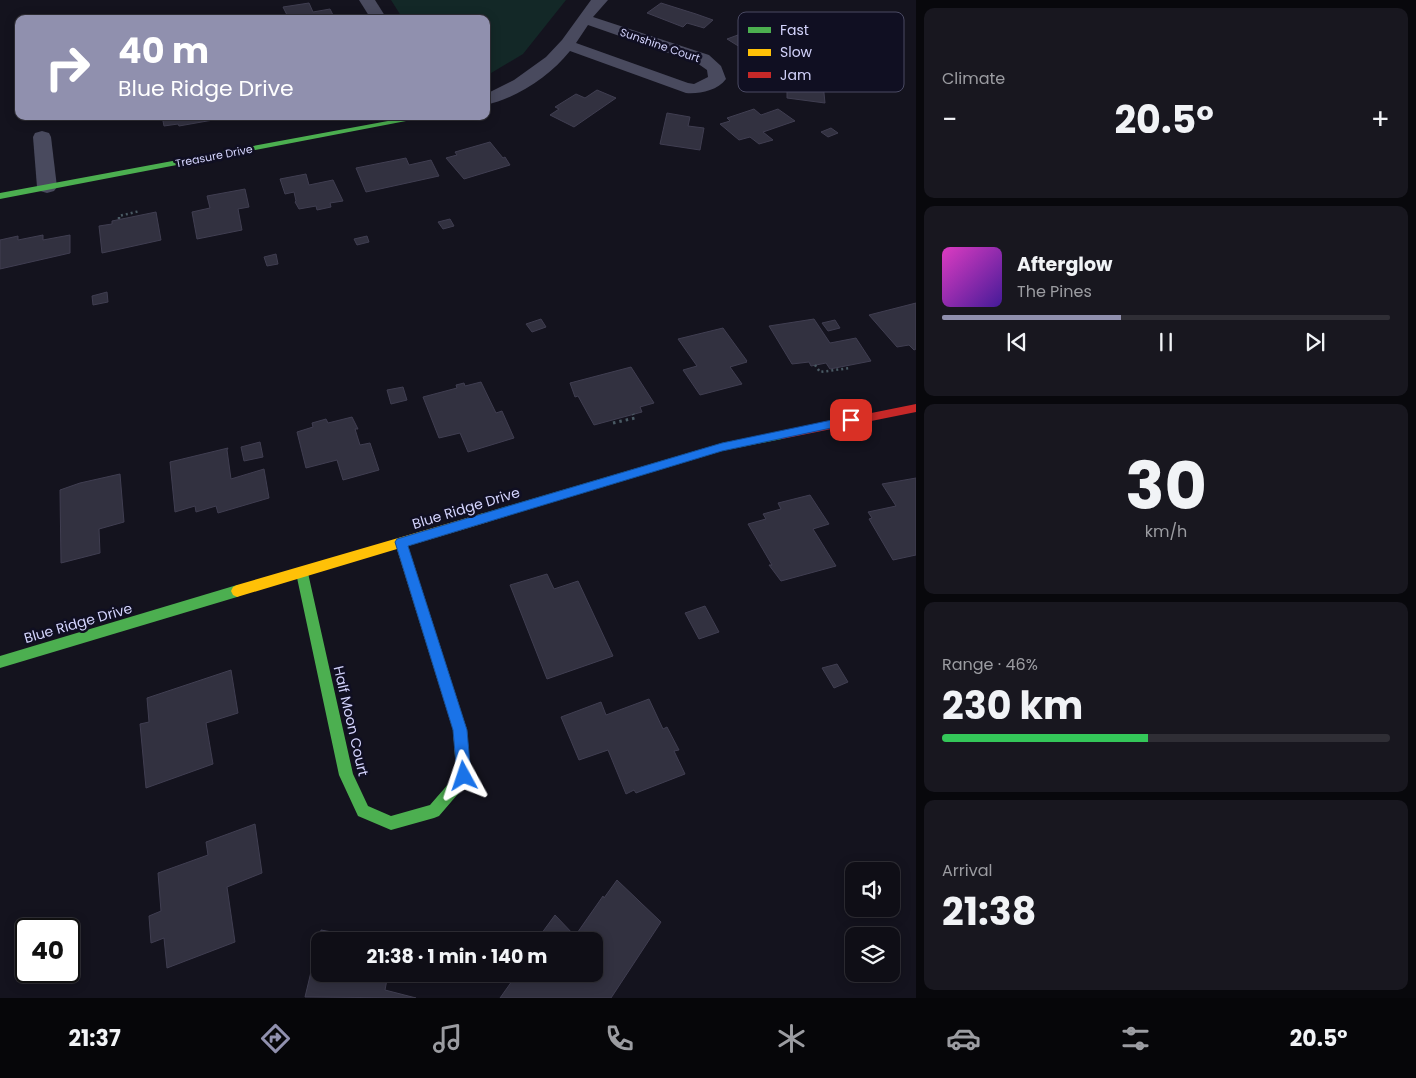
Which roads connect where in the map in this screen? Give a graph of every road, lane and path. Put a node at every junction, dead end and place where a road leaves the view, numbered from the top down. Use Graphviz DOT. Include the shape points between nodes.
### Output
graph roads {
  1 [pos="367,0"];
  2 [pos="600,0"];
  3 [pos="376,15"];
  4 [pos="584,19"];
  5 [pos="567,45"];
  6 [pos="490,98"];
  7 [pos="407,120"];
  8 [pos="42,137"];
  9 [pos="47,187"];
  10 [pos="0,196"];
  11 [pos="140,211"];
  12 [pos="119,219"];
  13 [pos="815,365"];
  14 [pos="850,368"];
  15 [pos="916,408"];
  16 [pos="633,414"];
  17 [pos="613,423"];
  18 [pos="401,542"];
  19 [pos="302,573"];
  20 [pos="0,662"];
  1 -- 3 [label="street"];
  2 -- 4 [label="street"];
  4 -- 5 [label="street"];
  4 -- 5 [label="street, Sunshine Court" via="703,59 713,66 717,79 697,88 686,88"];
  5 -- 6 [label="street" via="526,80"];
  7 -- 9 [label="street, Treasure Drive"];
  8 -- 9 [label="street"];
  9 -- 10 [label="street, Treasure Drive"];
  11 -- 12 [label="path" via="119,216"];
  13 -- 14 [label="path" via="820,372"];
  15 -- 18 [label="street, Blue Ridge Drive" via="722,447"];
  16 -- 17 [label="path" via="635,418"];
  18 -- 19 [label="street, Blue Ridge Drive"];
  18 -- 19 [label="street, Half Moon Court" via="460,730 464,776 434,811 391,823 362,811 346,775"];
  19 -- 20 [label="street, Blue Ridge Drive"];
}
